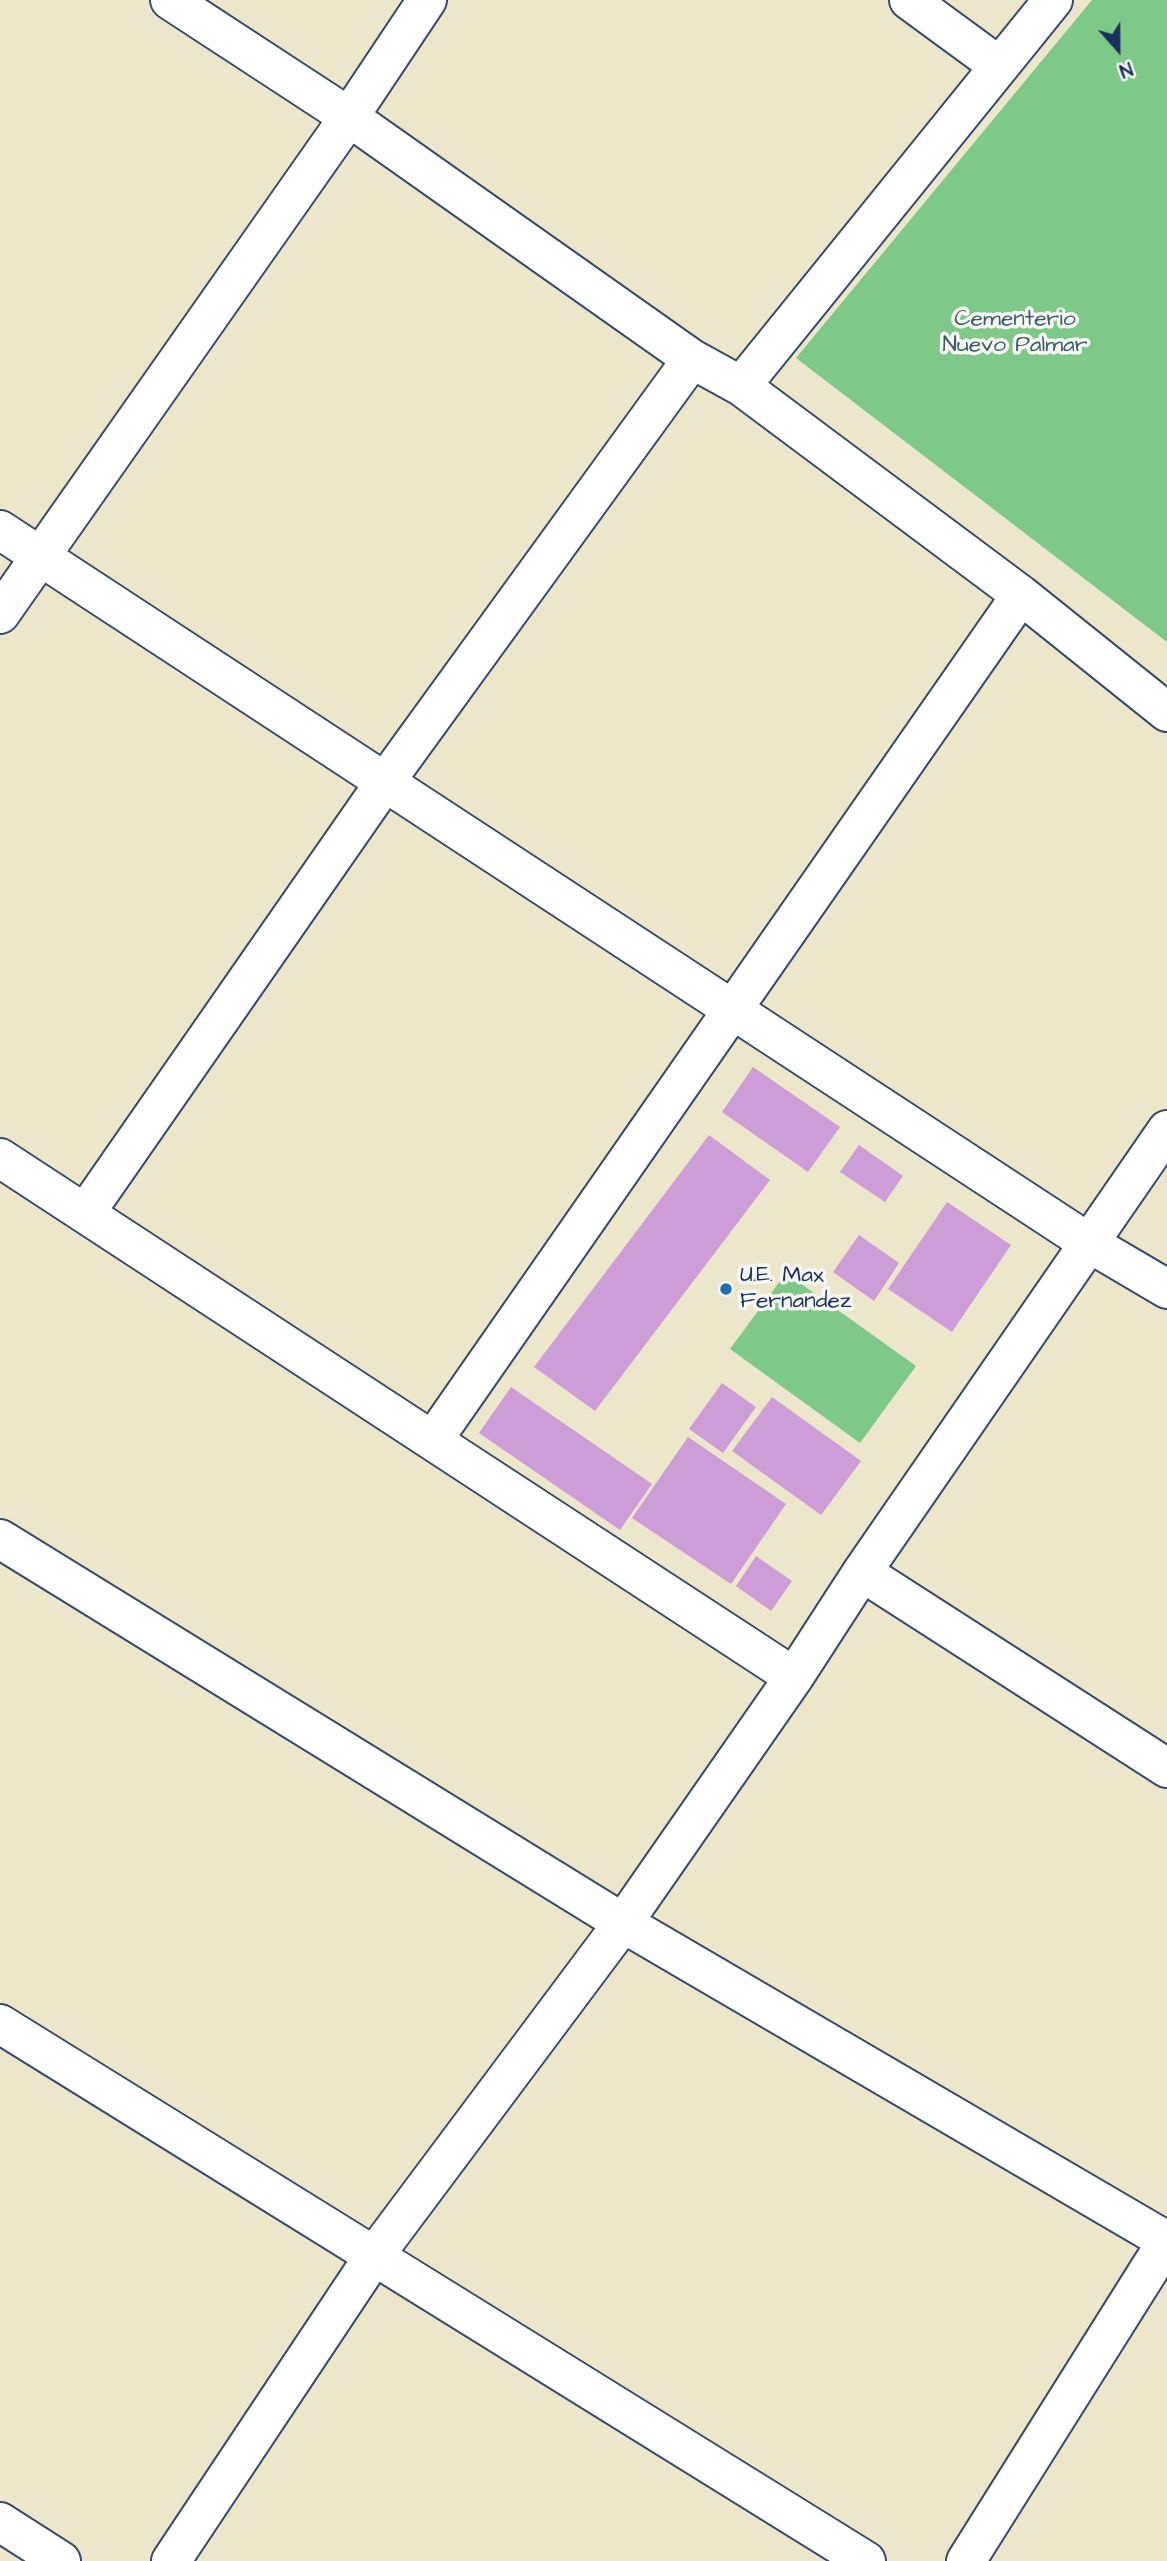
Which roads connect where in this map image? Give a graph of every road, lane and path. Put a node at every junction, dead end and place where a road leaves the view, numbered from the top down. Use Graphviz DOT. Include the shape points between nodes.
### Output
graph roads {
  1 [pos="170,0"];
  2 [pos="427,0"];
  3 [pos="909,0"];
  4 [pos="1053,0"];
  5 [pos="999,66"];
  6 [pos="349,117"];
  7 [pos="692,359"];
  8 [pos="741,386"];
  9 [pos="0,530"];
  10 [pos="40,557"];
  11 [pos="1021,595"];
  12 [pos="0,614"];
  13 [pos="1167,712"];
  14 [pos="385,782"];
  15 [pos="732,1009"];
  16 [pos="1167,1130"];
  17 [pos="0,1158"];
  18 [pos="86,1212"];
  19 [pos="1089,1243"];
  20 [pos="1167,1289"];
  21 [pos="433,1440"];
  22 [pos="0,1539"];
  23 [pos="862,1572"];
  24 [pos="794,1677"];
  25 [pos="1167,1768"];
  26 [pos="623,1923"];
  27 [pos="0,2024"];
  28 [pos="1167,2241"];
  29 [pos="374,2256"];
  30 [pos="0,2522"];
  31 [pos="61,2561"];
  32 [pos="171,2561"];
  33 [pos="866,2561"];
  34 [pos="966,2561"];
  1 -- 6 [label="street"];
  2 -- 6 [label="street"];
  3 -- 5 [label="street"];
  4 -- 5 [label="street"];
  5 -- 8 [label="street"];
  6 -- 7 [label="street"];
  6 -- 10 [label="street"];
  7 -- 8 [label="street"];
  7 -- 14 [label="street"];
  8 -- 11 [label="street"];
  9 -- 10 [label="street"];
  10 -- 12 [label="street"];
  10 -- 14 [label="street"];
  11 -- 13 [label="street"];
  11 -- 15 [label="street"];
  14 -- 15 [label="street"];
  14 -- 18 [label="street"];
  15 -- 19 [label="street"];
  15 -- 21 [label="street"];
  16 -- 19 [label="street"];
  17 -- 18 [label="street"];
  18 -- 21 [label="street"];
  19 -- 20 [label="street"];
  19 -- 23 [label="street"];
  21 -- 24 [label="street"];
  22 -- 26 [label="street"];
  23 -- 24 [label="street"];
  23 -- 25 [label="street"];
  24 -- 26 [label="street"];
  26 -- 28 [label="street"];
  26 -- 29 [label="street"];
  27 -- 29 [label="street"];
  28 -- 34 [label="street"];
  29 -- 32 [label="street"];
  29 -- 33 [label="street"];
  30 -- 31 [label="street"];
}
